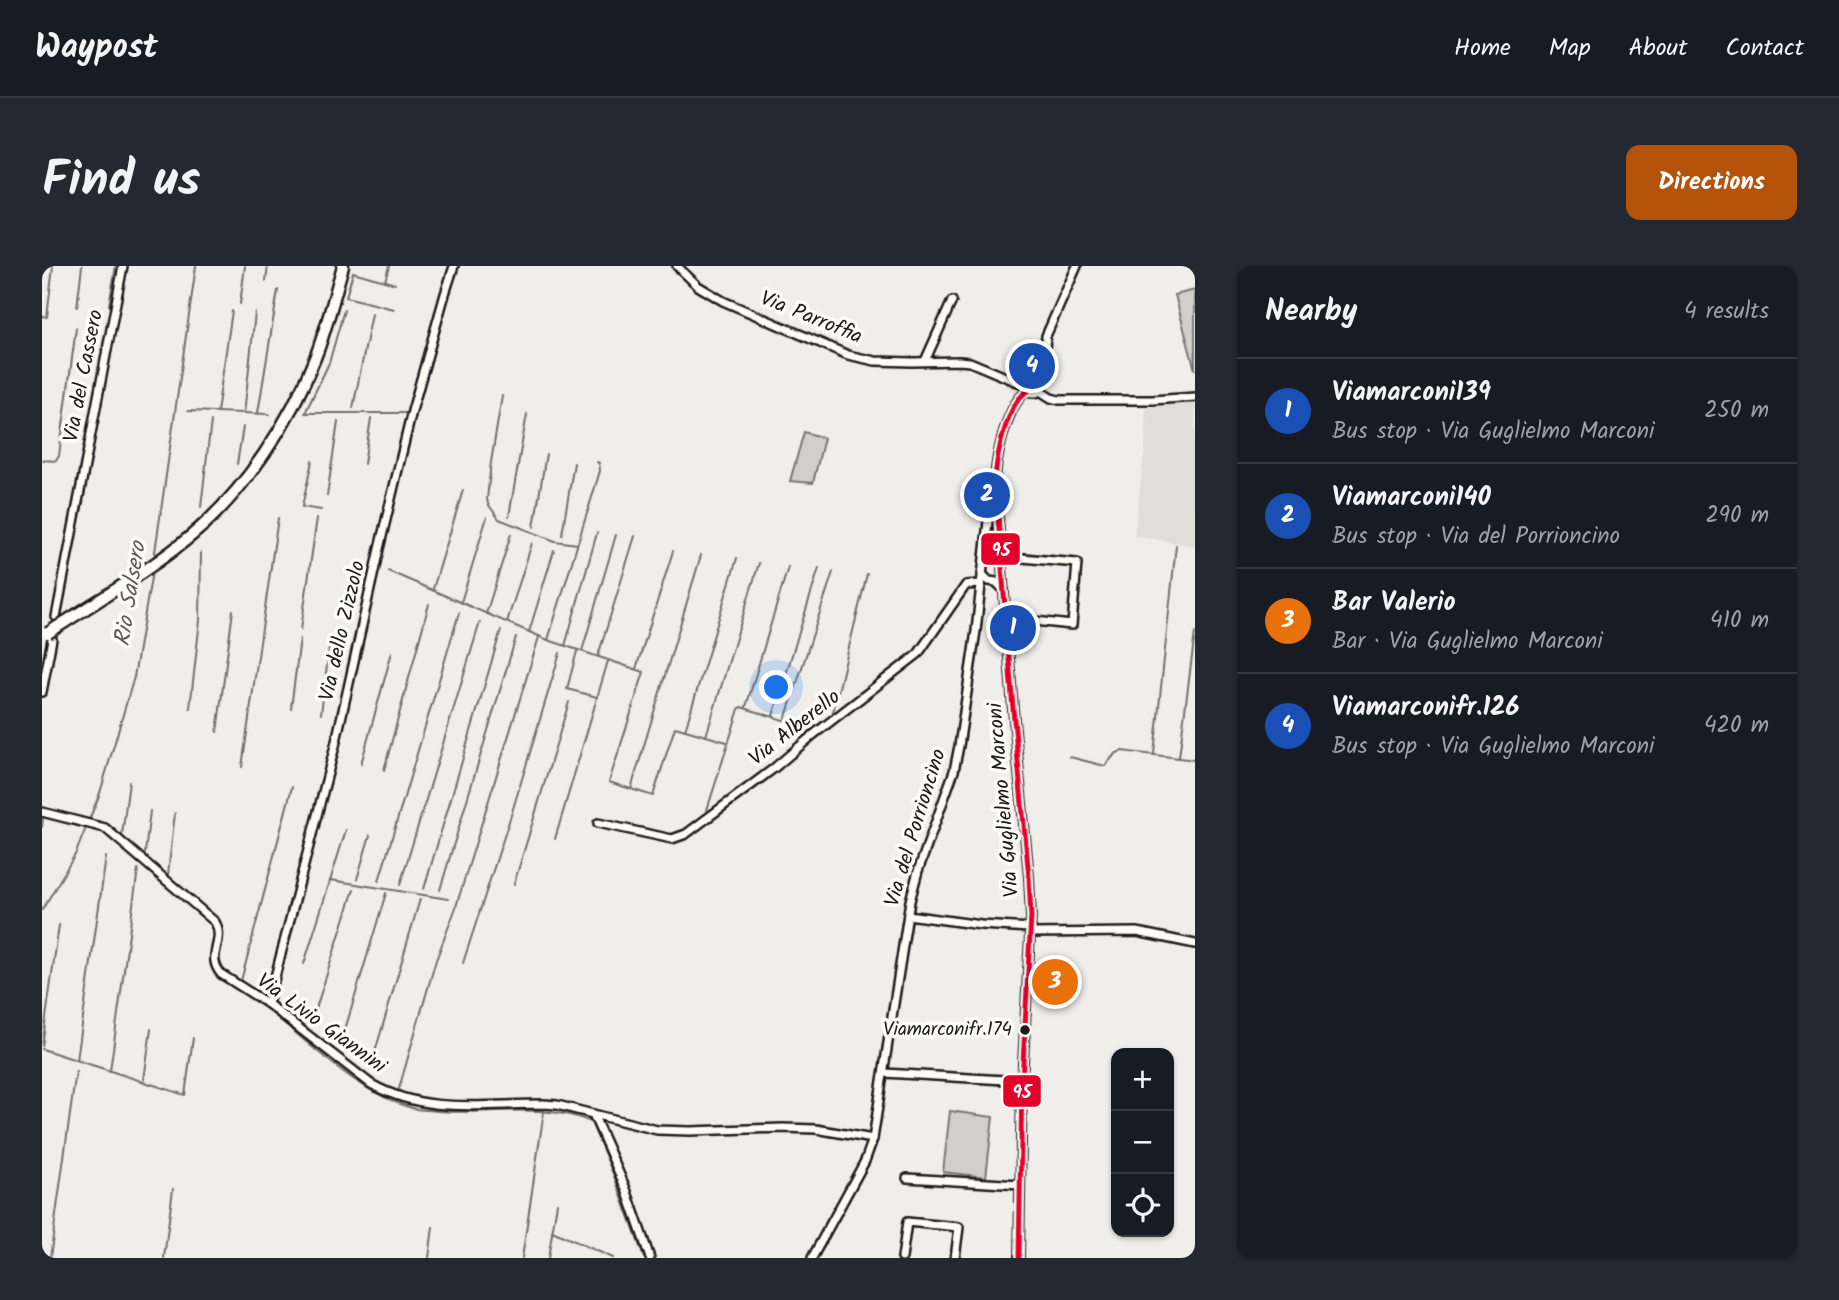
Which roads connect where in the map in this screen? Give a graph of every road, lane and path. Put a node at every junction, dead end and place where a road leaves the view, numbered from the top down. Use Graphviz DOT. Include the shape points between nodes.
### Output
graph roads {
  1 [pos="123,266"];
  2 [pos="343,266"];
  3 [pos="454,266"];
  4 [pos="677,266"];
  5 [pos="1077,266"];
  6 [pos="952,301"];
  7 [pos="925,362"];
  8 [pos="1037,377"];
  9 [pos="1027,387"];
  10 [pos="1040,391"];
  11 [pos="1195,397"];
  12 [pos="995,478"];
  13 [pos="986,544"];
  14 [pos="1000,552"];
  15 [pos="1003,575"];
  16 [pos="987,583"];
  17 [pos="1004,590"];
  18 [pos="1007,618"];
  19 [pos="61,620"];
  20 [pos="47,636"];
  21 [pos="42,692"];
  22 [pos="42,812"];
  23 [pos="598,823"];
  24 [pos="908,915"];
  25 [pos="1031,930"];
  26 [pos="1195,944"];
  27 [pos="268,1003"];
  28 [pos="884,1073"];
  29 [pos="1022,1081"];
  30 [pos="593,1114"];
  31 [pos="873,1139"];
  32 [pos="907,1178"];
  33 [pos="1020,1185"];
  34 [pos="650,1258"];
  35 [pos="812,1258"];
  36 [pos="902,1258"];
  37 [pos="955,1258"];
  38 [pos="1019,1258"];
  1 -- 19 [label="street, Via del Cassero"];
  2 -- 19 [label="main road" via="316,357 295,402 231,498 169,554"];
  3 -- 27 [label="street, Via dello Zizzolo" via="409,424 335,746"];
  4 -- 7 [label="street, Via Parroffia" via="723,301 848,355 875,361"];
  5 -- 8 [label="street" via="1046,336"];
  6 -- 7 [label="street"];
  7 -- 9 [label="street, Via Parroffia" via="970,362"];
  8 -- 9 [label="street" via="1031,377"];
  8 -- 10 [label="street"];
  9 -- 10 [label="street"];
  9 -- 12 [label="street, Via Guglielmo Marconi" via="1006,426"];
  10 -- 11 [label="street" via="1059,400"];
  12 -- 13 [label="street, Via del Porrioncino"];
  12 -- 14 [label="street, Via Guglielmo Marconi"];
  13 -- 14 [label="street" via="998,541"];
  13 -- 16 [label="street, Via del Porrioncino" via="982,574"];
  14 -- 15 [label="street, Via Guglielmo Marconi"];
  14 -- 18 [label="street" via="1077,563 1072,625"];
  15 -- 16 [label="street"];
  15 -- 17 [label="street, Via Guglielmo Marconi"];
  16 -- 17 [label="street"];
  16 -- 23 [label="street, Via Alberello" via="966,585 918,654 686,834 672,839"];
  16 -- 24 [label="street, Via del Porrioncino" via="960,746"];
  17 -- 18 [label="street, Via Guglielmo Marconi"];
  18 -- 25 [label="street, Via Guglielmo Marconi"];
  19 -- 20 [label="main road, bridge"];
  20 -- 21 [label="street"];
  22 -- 27 [label="street, Via Livio Giannini" via="105,828 215,922 219,932 215,967"];
  24 -- 25 [label="street"];
  24 -- 28 [label="street, Via del Porrioncino"];
  25 -- 26 [label="street" via="1138,932"];
  25 -- 29 [label="street, Via Guglielmo Marconi"];
  27 -- 30 [label="street, Via Livio Giannini" via="371,1084 400,1098 450,1106 557,1105"];
  28 -- 29 [label="street"];
  28 -- 31 [label="street, Via del Porrioncino"];
  29 -- 33 [label="street, Via Guglielmo Marconi"];
  30 -- 31 [label="street, Via Livio Giannini" via="657,1130 816,1129"];
  30 -- 34 [label="street"];
  31 -- 35 [label="street, Via del Porrioncino"];
  32 -- 33 [label="street"];
  33 -- 38 [label="street, Via Guglielmo Marconi"];
  36 -- 37 [label="street" via="907,1222 959,1227"];
}
